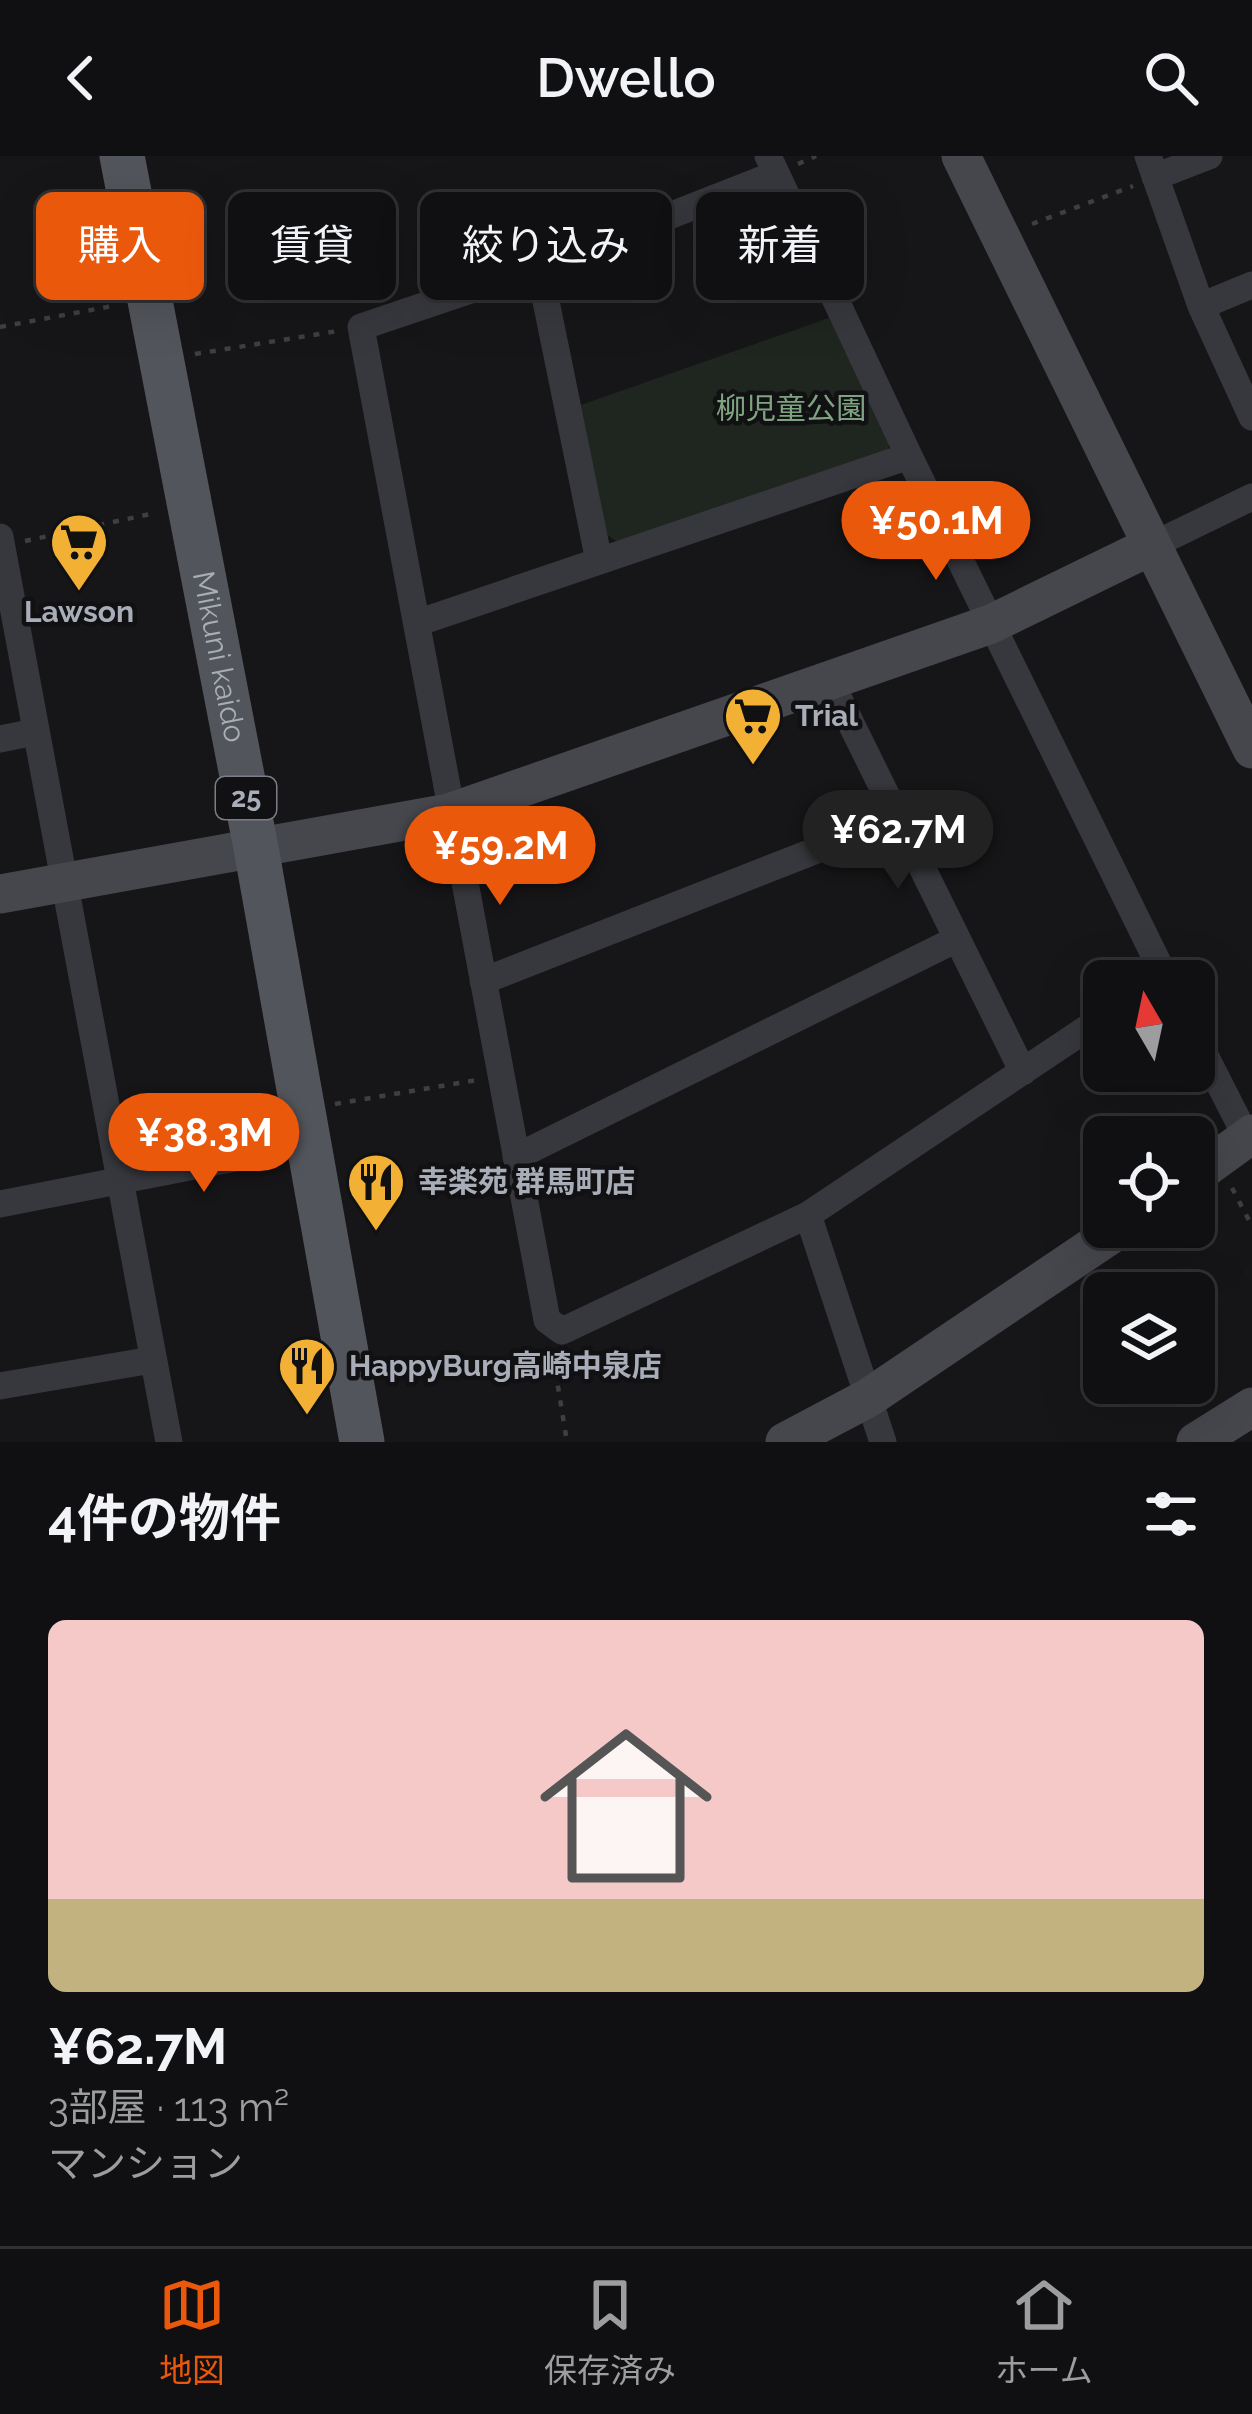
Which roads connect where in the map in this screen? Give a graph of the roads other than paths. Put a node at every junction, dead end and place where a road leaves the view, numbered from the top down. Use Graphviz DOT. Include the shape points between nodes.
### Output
graph roads {
  1 [pos="122,156"];
  2 [pos="961,156"];
  3 [pos="1209,156"];
  4 [pos="772,165"];
  5 [pos="1152,167"];
  6 [pos="672,209"];
  7 [pos="1252,285"];
  8 [pos="441,300"];
  9 [pos="546,300"];
  10 [pos="1201,306"];
  11 [pos="1243,380"];
  12 [pos="1252,417"];
  13 [pos="909,457"];
  14 [pos="1252,497"];
  15 [pos="1,543"];
  16 [pos="1151,546"];
  17 [pos="599,561"];
  18 [pos="416,623"];
  19 [pos="991,624"];
  20 [pos="831,683"];
  21 [pos="35,732"];
  22 [pos="0,739"];
  23 [pos="1252,749"];
  24 [pos="449,813"];
  25 [pos="896,819"];
  26 [pos="256,848"];
  27 [pos="65,882"];
  28 [pos="0,894"];
  29 [pos="957,939"];
  30 [pos="1153,960"];
  31 [pos="483,981"];
  32 [pos="1083,1031"];
  33 [pos="1023,1072"];
  34 [pos="1215,1072"];
  35 [pos="1250,1136"];
  36 [pos="277,1150"];
  37 [pos="516,1156"];
  38 [pos="119,1179"];
  39 [pos="1215,1180"];
  40 [pos="0,1204"];
  41 [pos="808,1215"];
  42 [pos="1091,1248"];
  43 [pos="152,1360"];
  44 [pos="0,1386"];
  45 [pos="868,1397"];
  46 [pos="1252,1407"];
  47 [pos="169,1442"];
  48 [pos="362,1442"];
  49 [pos="785,1442"];
  50 [pos="883,1442"];
  51 [pos="1196,1442"];
  1 -- 26 [label="main road, Mikuni kaido / 25"];
  2 -- 16 [label="street"];
  3 -- 5 [label="street"];
  4 -- 6 [label="street"];
  4 -- 13 [label="street"];
  5 -- 10 [label="street"];
  7 -- 10 [label="street"];
  8 -- 18 [label="street" via="361,327"];
  9 -- 17 [label="street"];
  10 -- 11 [label="street"];
  11 -- 12 [label="street"];
  13 -- 17 [label="street"];
  13 -- 19 [label="street"];
  14 -- 16 [label="street"];
  15 -- 21 [label="street"];
  16 -- 19 [label="street"];
  16 -- 23 [label="street"];
  17 -- 18 [label="street"];
  18 -- 24 [label="street"];
  19 -- 20 [label="street"];
  19 -- 30 [label="street"];
  20 -- 24 [label="street"];
  20 -- 25 [label="street"];
  21 -- 22 [label="street"];
  21 -- 27 [label="street"];
  24 -- 26 [label="street"];
  24 -- 31 [label="street"];
  25 -- 29 [label="street"];
  25 -- 31 [label="street"];
  26 -- 27 [label="street"];
  26 -- 48 [label="main road, Mikuni kaido / 25"];
  27 -- 28 [label="street"];
  27 -- 38 [label="street"];
  29 -- 33 [label="street"];
  29 -- 37 [label="street"];
  31 -- 37 [label="street"];
  32 -- 33 [label="street"];
  33 -- 41 [label="street"];
  34 -- 35 [label="street"];
  35 -- 39 [label="street"];
  36 -- 38 [label="street"];
  37 -- 41 [label="street" via="547,1320 562,1331"];
  38 -- 40 [label="street"];
  38 -- 43 [label="street"];
  41 -- 45 [label="street"];
  42 -- 45 [label="street"];
  43 -- 44 [label="street"];
  43 -- 47 [label="street"];
  45 -- 49 [label="street"];
  45 -- 50 [label="street"];
  46 -- 51 [label="street"];
}
